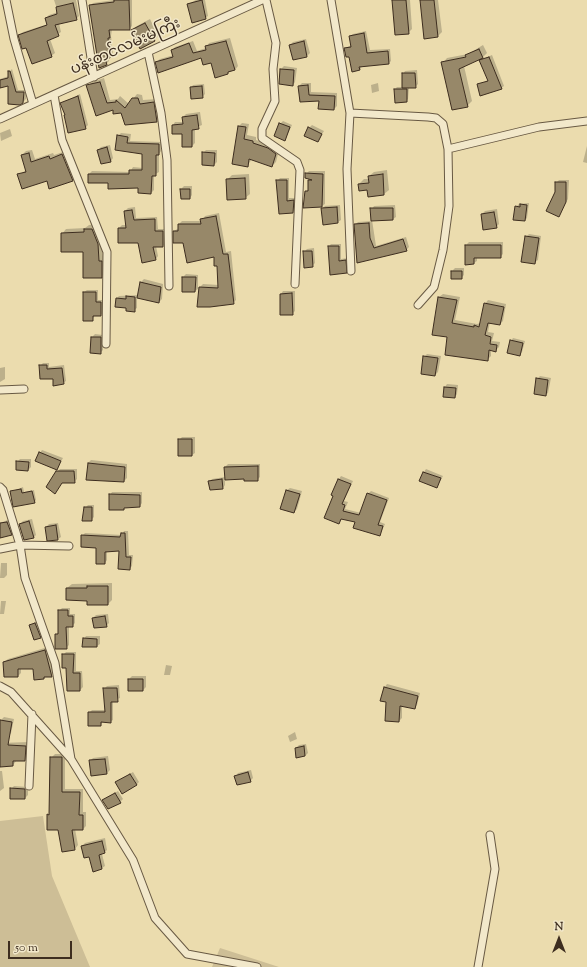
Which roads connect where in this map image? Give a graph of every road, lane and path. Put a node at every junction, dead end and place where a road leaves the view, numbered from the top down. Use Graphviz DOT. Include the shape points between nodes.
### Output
graph roads {
  1 [pos="6,0"];
  2 [pos="82,0"];
  3 [pos="262,0"];
  4 [pos="266,0"];
  5 [pos="331,0"];
  6 [pos="148,52"];
  7 [pos="94,76"];
  8 [pos="54,95"];
  9 [pos="33,104"];
  10 [pos="350,113"];
  11 [pos="0,119"];
  12 [pos="587,121"];
  13 [pos="448,149"];
  14 [pos="351,271"];
  15 [pos="295,284"];
  16 [pos="169,286"];
  17 [pos="418,305"];
  18 [pos="106,344"];
  19 [pos="24,388"];
  20 [pos="0,390"];
  21 [pos="0,487"];
  22 [pos="20,545"];
  23 [pos="69,546"];
  24 [pos="0,549"];
  25 [pos="0,686"];
  26 [pos="32,714"];
  27 [pos="71,759"];
  28 [pos="29,786"];
  29 [pos="490,835"];
  30 [pos="257,967"];
  31 [pos="478,967"];
  1 -- 9 [label="street" via="14,39"];
  2 -- 7 [label="street"];
  3 -- 6 [label="street, ပန်းတင်လမ်းမကြီး"];
  4 -- 15 [label="street" via="276,43 275,101 262,129 262,138 297,162 300,170"];
  5 -- 10 [label="street"];
  6 -- 7 [label="street, ပန်းတင်လမ်းမကြီး"];
  6 -- 16 [label="street" via="161,113 167,160"];
  7 -- 8 [label="street, ပန်းတင်လမ်းမကြီး"];
  8 -- 9 [label="street, ပန်းတင်လမ်းမကြီး"];
  8 -- 18 [label="street" via="62,140 107,252"];
  9 -- 11 [label="street, ပန်းတင်လမ်းမကြီး"];
  10 -- 13 [label="street" via="436,118 443,124"];
  10 -- 14 [label="street" via="347,169"];
  12 -- 13 [label="street" via="539,128"];
  13 -- 17 [label="street" via="448,206 443,250 434,287"];
  19 -- 20 [label="street"];
  21 -- 22 [label="street"];
  22 -- 23 [label="street"];
  22 -- 24 [label="street"];
  22 -- 27 [label="street" via="25,578 55,663"];
  25 -- 26 [label="street" via="11,692"];
  26 -- 27 [label="street"];
  26 -- 28 [label="street"];
  27 -- 30 [label="street" via="133,860 155,918 187,954"];
  29 -- 31 [label="street" via="495,869"];
}
